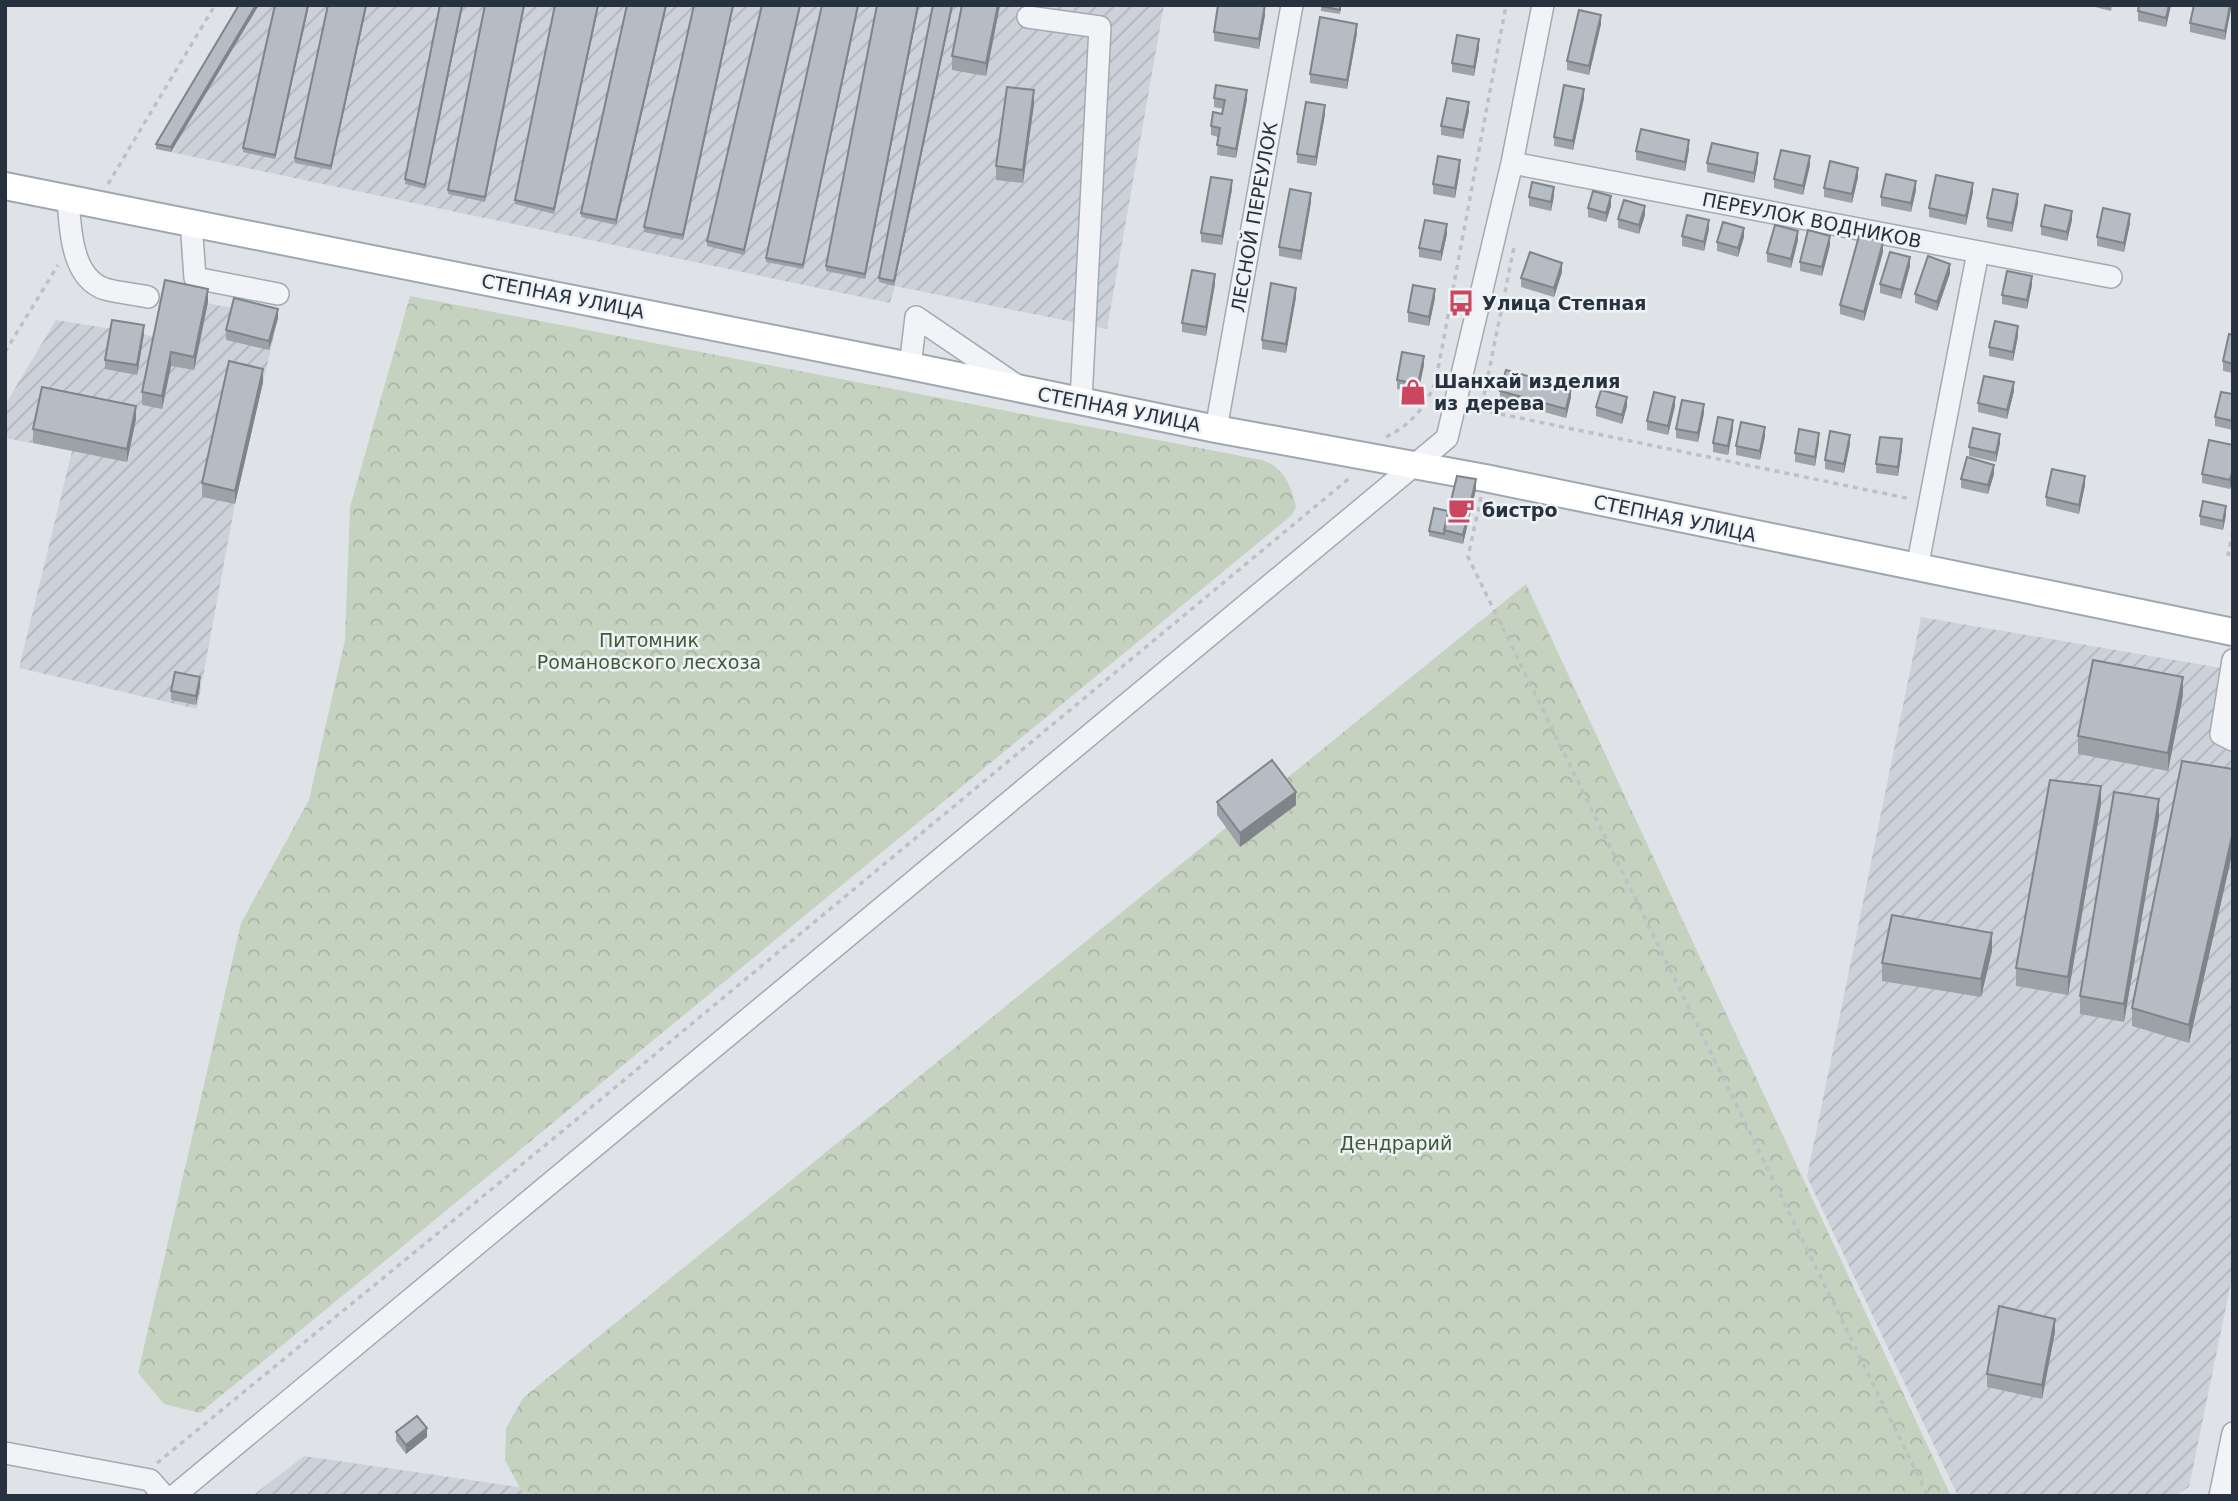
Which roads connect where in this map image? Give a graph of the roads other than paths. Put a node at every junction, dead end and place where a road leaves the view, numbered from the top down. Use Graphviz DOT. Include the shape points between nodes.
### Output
graph roads {
  1 [pos="1292,5"];
  2 [pos="1543,5"];
  3 [pos="1028,17"];
  4 [pos="1512,163"];
  5 [pos="5,186"];
  6 [pos="68,198"];
  7 [pos="191,222"];
  8 [pos="1978,252"];
  9 [pos="2111,277"];
  10 [pos="278,294"];
  11 [pos="148,297"];
  12 [pos="910,366"];
  13 [pos="1024,390"];
  14 [pos="1081,401"];
  15 [pos="1216,429"];
  16 [pos="1416,465"];
  17 [pos="1917,568"];
  18 [pos="2233,632"];
  19 [pos="2233,660"];
  20 [pos="2233,740"];
  21 [pos="2233,1433"];
  22 [pos="5,1453"];
  23 [pos="164,1496"];
  24 [pos="174,1496"];
  25 [pos="2220,1496"];
  1 -- 15 [label="street, ЛЕСНОЙ ПЕРЕУЛОК"];
  2 -- 4 [label="street"];
  3 -- 14 [label="street" via="1100,27"];
  4 -- 8 [label="street, ПЕРЕУЛОК ВОДНИКОВ"];
  4 -- 16 [label="street" via="1447,438"];
  5 -- 6 [label="main road, СТЕПНАЯ УЛИЦА"];
  6 -- 7 [label="main road, СТЕПНАЯ УЛИЦА"];
  6 -- 11 [label="street" via="72,243 85,271 104,289"];
  7 -- 10 [label="street" via="195,278"];
  7 -- 12 [label="main road, СТЕПНАЯ УЛИЦА"];
  8 -- 9 [label="street, ПЕРЕУЛОК ВОДНИКОВ"];
  8 -- 17 [label="street"];
  12 -- 13 [label="main road, СТЕПНАЯ УЛИЦА"];
  12 -- 13 [label="street" via="916,317"];
  13 -- 14 [label="main road, СТЕПНАЯ УЛИЦА"];
  14 -- 15 [label="main road, СТЕПНАЯ УЛИЦА"];
  15 -- 16 [label="main road, СТЕПНАЯ УЛИЦА"];
  16 -- 17 [label="main road, СТЕПНАЯ УЛИЦА"];
  16 -- 24 [label="street"];
  17 -- 18 [label="main road, СТЕПНАЯ УЛИЦА"];
  19 -- 20 [label="street" via="2221,734"];
  21 -- 25 [label="street"];
  22 -- 23 [label="street" via="150,1480"];
}
